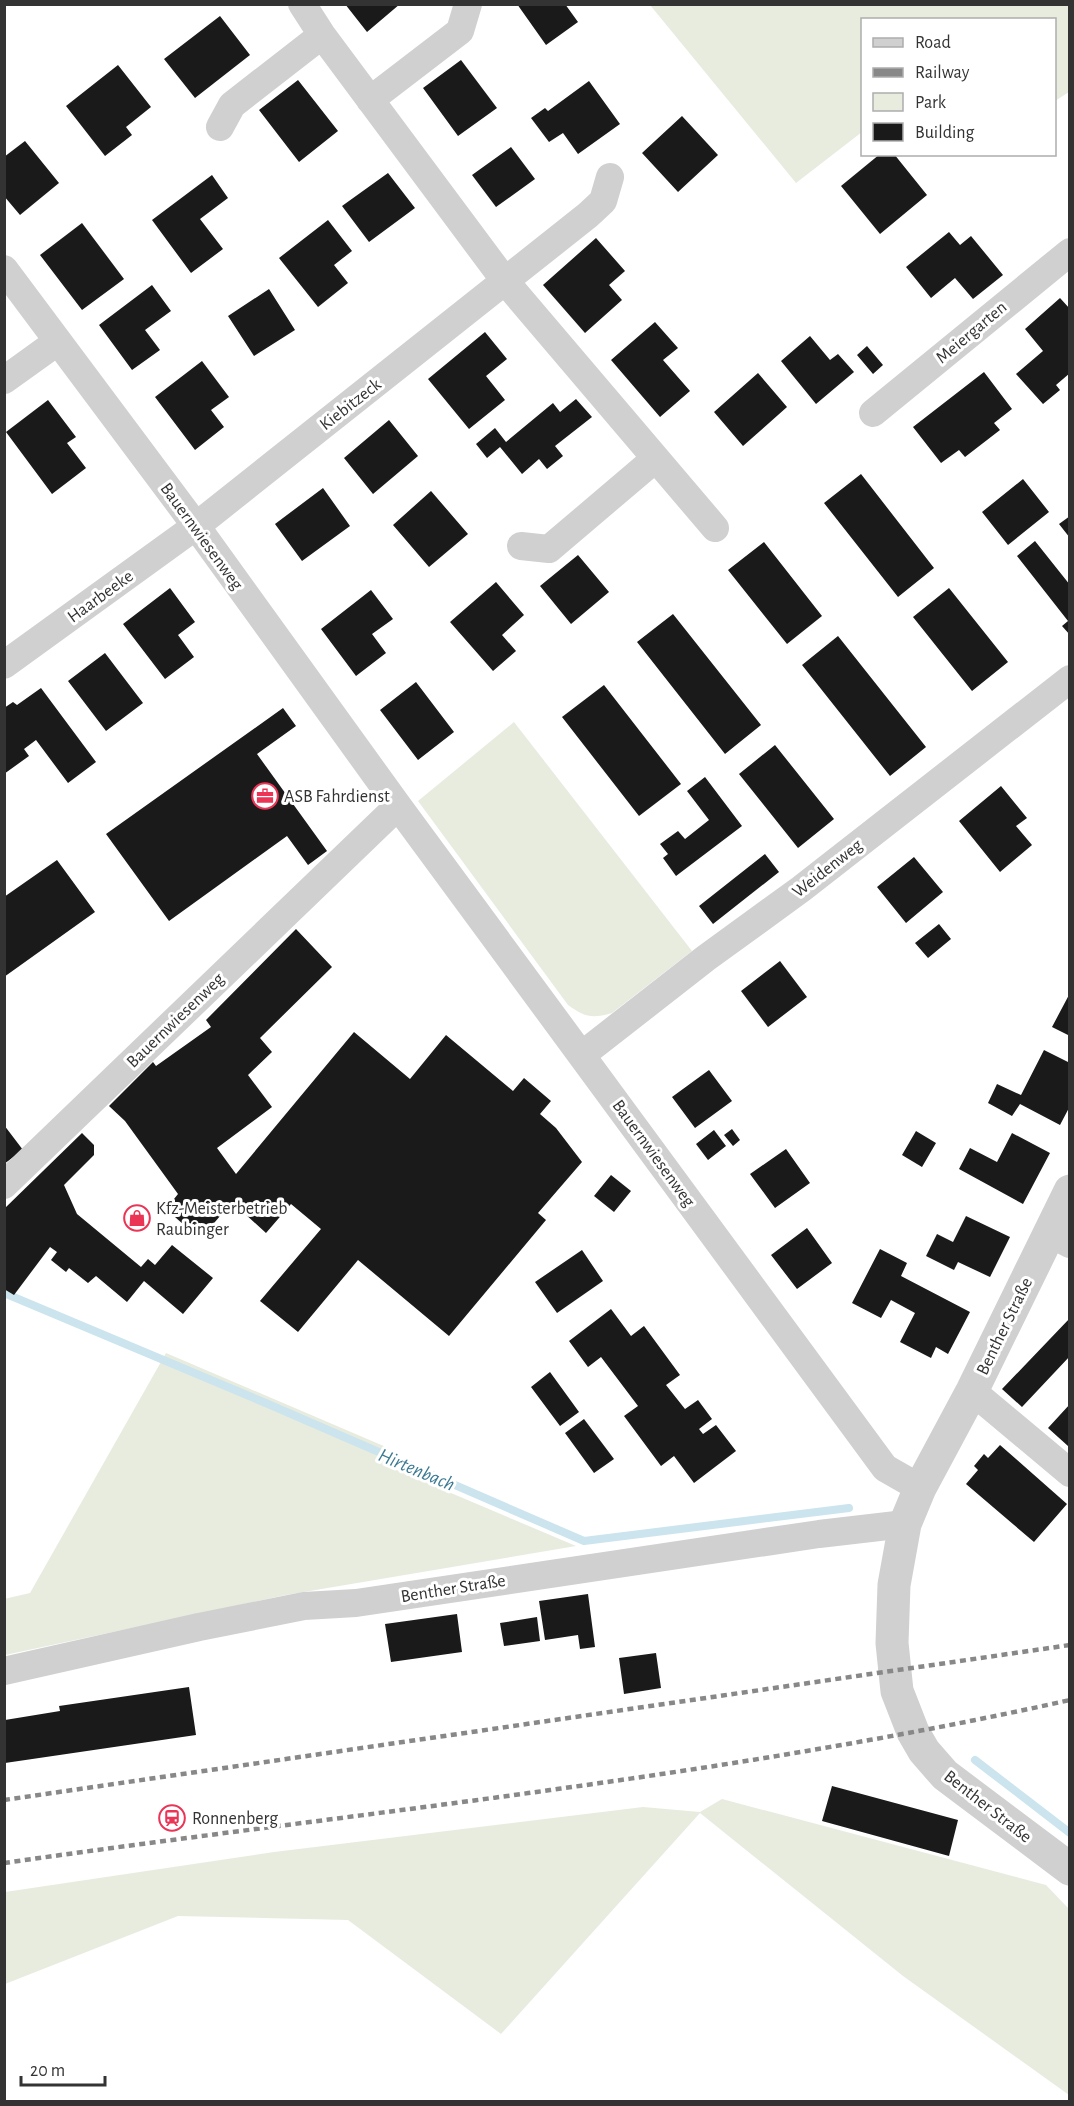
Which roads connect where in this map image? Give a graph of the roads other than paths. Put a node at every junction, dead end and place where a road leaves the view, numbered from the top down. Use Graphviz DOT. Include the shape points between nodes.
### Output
graph roads {
  1 [pos="302,4"];
  2 [pos="468,4"];
  3 [pos="322,35"];
  4 [pos="370,100"];
  5 [pos="220,127"];
  6 [pos="610,177"];
  7 [pos="1070,252"];
  8 [pos="4,269"];
  9 [pos="505,281"];
  10 [pos="57,342"];
  11 [pos="4,380"];
  12 [pos="873,413"];
  13 [pos="655,459"];
  14 [pos="196,526"];
  15 [pos="715,528"];
  16 [pos="521,546"];
  17 [pos="4,665"];
  18 [pos="1070,679"];
  19 [pos="398,806"];
  20 [pos="583,1054"];
  21 [pos="4,1185"];
  22 [pos="1070,1191"];
  23 [pos="1059,1238"];
  24 [pos="972,1391"];
  25 [pos="1070,1473"];
  26 [pos="920,1488"];
  27 [pos="905,1524"];
  28 [pos="4,1671"];
  29 [pos="1070,1869"];
  1 -- 3 [label="street"];
  2 -- 4 [label="street" via="460,31"];
  3 -- 4 [label="street"];
  3 -- 5 [label="street" via="232,105"];
  4 -- 9 [label="street"];
  6 -- 9 [label="street, Kiebitzeck" via="603,201"];
  7 -- 12 [label="street, Meiergarten"];
  8 -- 10 [label="street, Bauernwiesenweg"];
  9 -- 13 [label="street"];
  9 -- 14 [label="street, Kiebitzeck"];
  10 -- 11 [label="street"];
  10 -- 14 [label="street, Bauernwiesenweg"];
  13 -- 15 [label="street"];
  13 -- 16 [label="street" via="549,549"];
  14 -- 17 [label="street, Haarbeeke"];
  14 -- 19 [label="street, Bauernwiesenweg"];
  18 -- 20 [label="street, Weidenweg"];
  19 -- 20 [label="street, Bauernwiesenweg"];
  19 -- 21 [label="street, Bauernwiesenweg"];
  20 -- 26 [label="street, Bauernwiesenweg" via="885,1468"];
  22 -- 23 [label="street, Benther Straße"];
  23 -- 24 [label="street, Benther Straße"];
  24 -- 25 [label="street"];
  24 -- 26 [label="street, Benther Straße"];
  26 -- 27 [label="street, Benther Straße"];
  27 -- 28 [label="street, Benther Straße" via="356,1603 304,1606"];
  27 -- 29 [label="street, Benther Straße" via="894,1585 892,1643 897,1691 913,1732 945,1775"];
}
